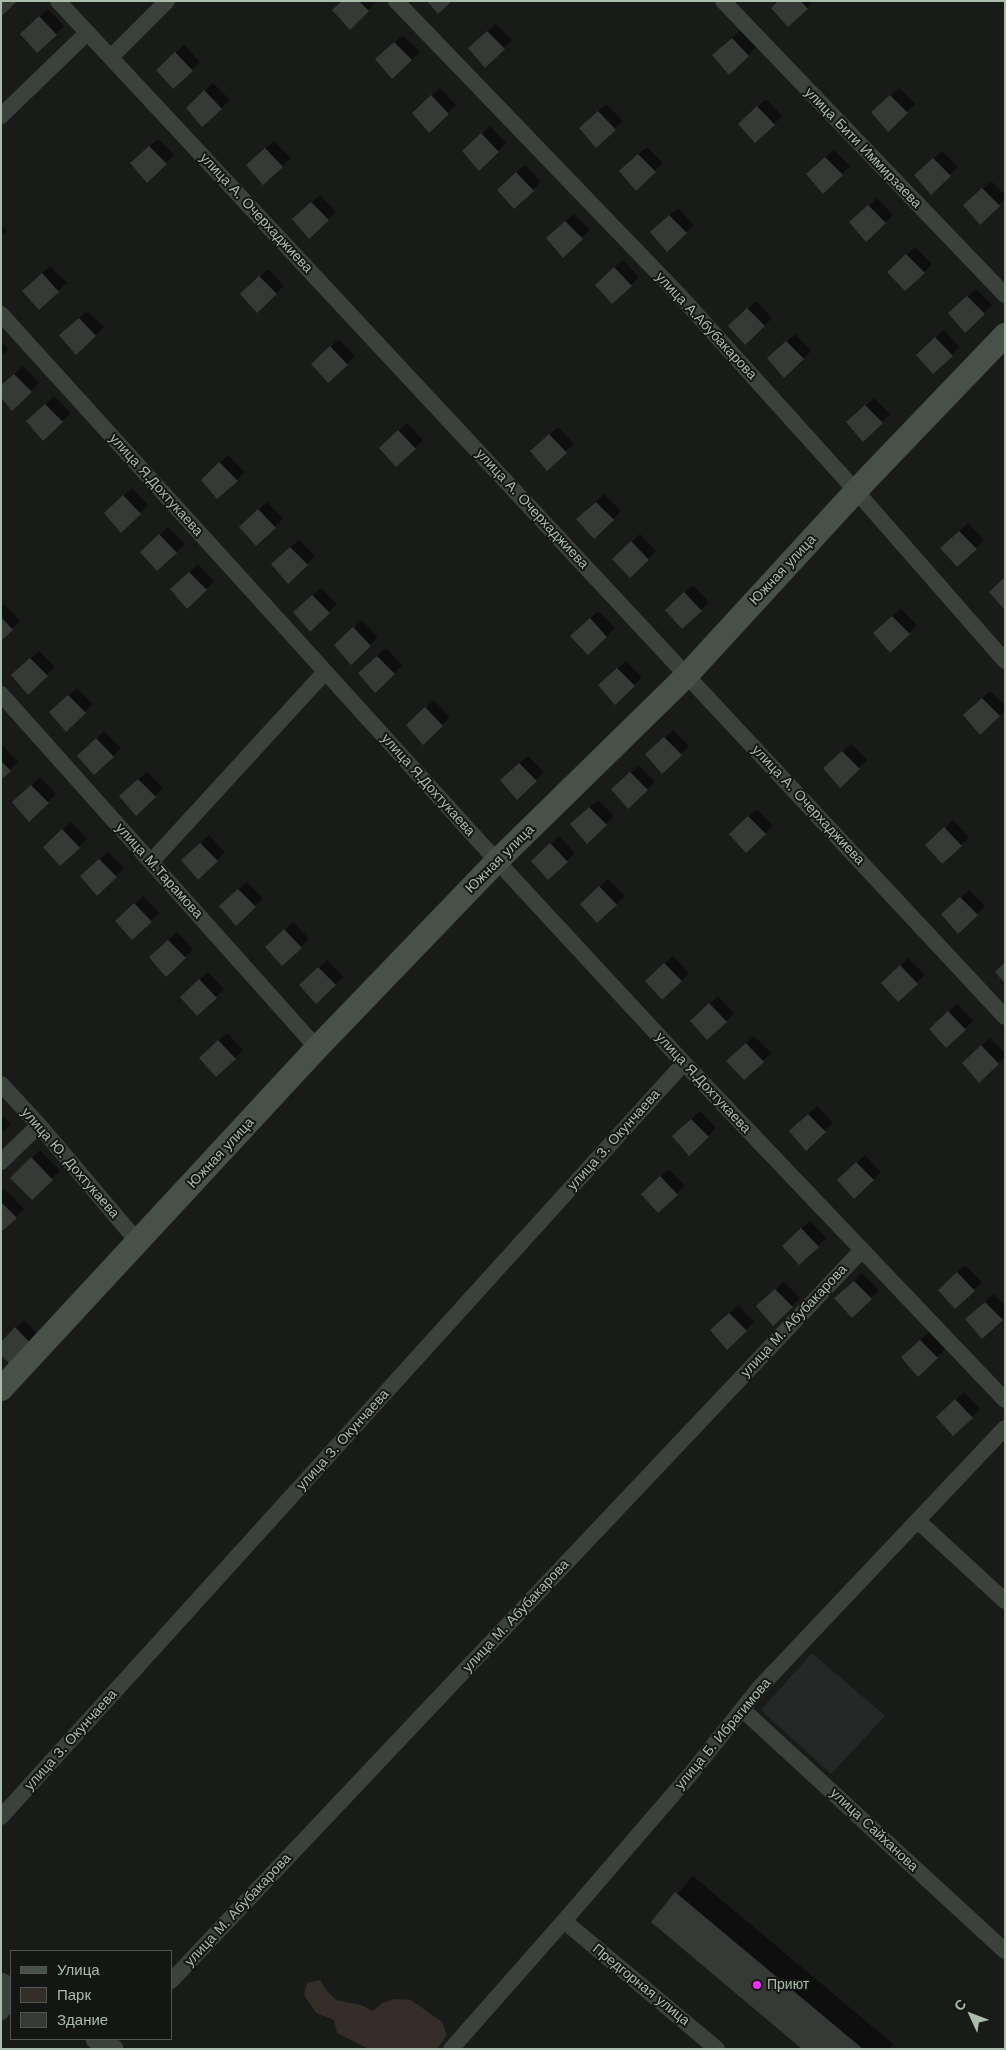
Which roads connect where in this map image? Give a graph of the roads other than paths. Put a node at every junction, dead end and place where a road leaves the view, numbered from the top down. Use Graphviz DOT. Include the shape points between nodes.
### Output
graph roads {
  1 [pos="58,1"];
  2 [pos="167,1"];
  3 [pos="396,1"];
  4 [pos="723,1"];
  5 [pos="87,33"];
  6 [pos="110,57"];
  7 [pos="1,116"];
  8 [pos="1005,295"];
  9 [pos="1,314"];
  10 [pos="1005,335"];
  11 [pos="856,491"];
  12 [pos="1005,661"];
  13 [pos="325,672"];
  14 [pos="687,674"];
  15 [pos="1,694"];
  16 [pos="151,862"];
  17 [pos="497,862"];
  18 [pos="1005,1017"];
  19 [pos="317,1048"];
  20 [pos="684,1063"];
  21 [pos="1,1084"];
  22 [pos="39,1125"];
  23 [pos="1,1162"];
  24 [pos="138,1242"];
  25 [pos="861,1250"];
  26 [pos="1,1389"];
  27 [pos="1005,1400"];
  28 [pos="1005,1428"];
  29 [pos="918,1521"];
  30 [pos="1005,1601"];
  31 [pos="743,1710"];
  32 [pos="1,1817"];
  33 [pos="564,1921"];
  34 [pos="1005,1951"];
  35 [pos="172,1980"];
  36 [pos="10,1999"];
  37 [pos="1,2012"];
  38 [pos="451,2049"];
  39 [pos="717,2049"];
  1 -- 5 [label="street, улица А. Очерхаджиева"];
  2 -- 6 [label="street"];
  3 -- 11 [label="street, улица А.Абубакарова" via="682,298"];
  4 -- 8 [label="street, улица Бити Иммирзаева"];
  5 -- 6 [label="street, улица А. Очерхаджиева"];
  5 -- 7 [label="street"];
  6 -- 14 [label="street, улица А. Очерхаджиева"];
  9 -- 13 [label="street, улица Я.Дохтукаева"];
  10 -- 11 [label="main road, Южная улица"];
  11 -- 12 [label="street, улица А.Абубакарова"];
  11 -- 14 [label="main road, Южная улица"];
  13 -- 16 [label="street"];
  13 -- 17 [label="street, улица Я.Дохтукаева"];
  14 -- 17 [label="main road, Южная улица"];
  14 -- 18 [label="street, улица А. Очерхаджиева"];
  15 -- 16 [label="street, улица М.Тарамова"];
  16 -- 19 [label="street, улица М.Тарамова"];
  17 -- 19 [label="main road, Южная улица"];
  17 -- 20 [label="street, улица Я.Дохтукаева"];
  19 -- 24 [label="main road, Южная улица"];
  20 -- 25 [label="street, улица Я.Дохтукаева"];
  20 -- 32 [label="street, улица З. Окунчаева"];
  21 -- 22 [label="street, улица Ю. Дохтукаева"];
  22 -- 23 [label="street"];
  22 -- 24 [label="street, улица Ю. Дохтукаева"];
  24 -- 26 [label="main road, Южная улица"];
  25 -- 27 [label="street, улица Я.Дохтукаева"];
  25 -- 35 [label="street, улица М. Абубакарова"];
  28 -- 29 [label="street, улица Б. Ибрагимова"];
  29 -- 30 [label="street"];
  29 -- 31 [label="street, улица Б. Ибрагимова" via="759,1688"];
  31 -- 33 [label="street, улица Б. Ибрагимова"];
  31 -- 34 [label="street, улица Сайханова"];
  33 -- 38 [label="street, улица Б. Ибрагимова"];
  33 -- 39 [label="street, Предгорная улица"];
  36 -- 37 [label="street"];
}
